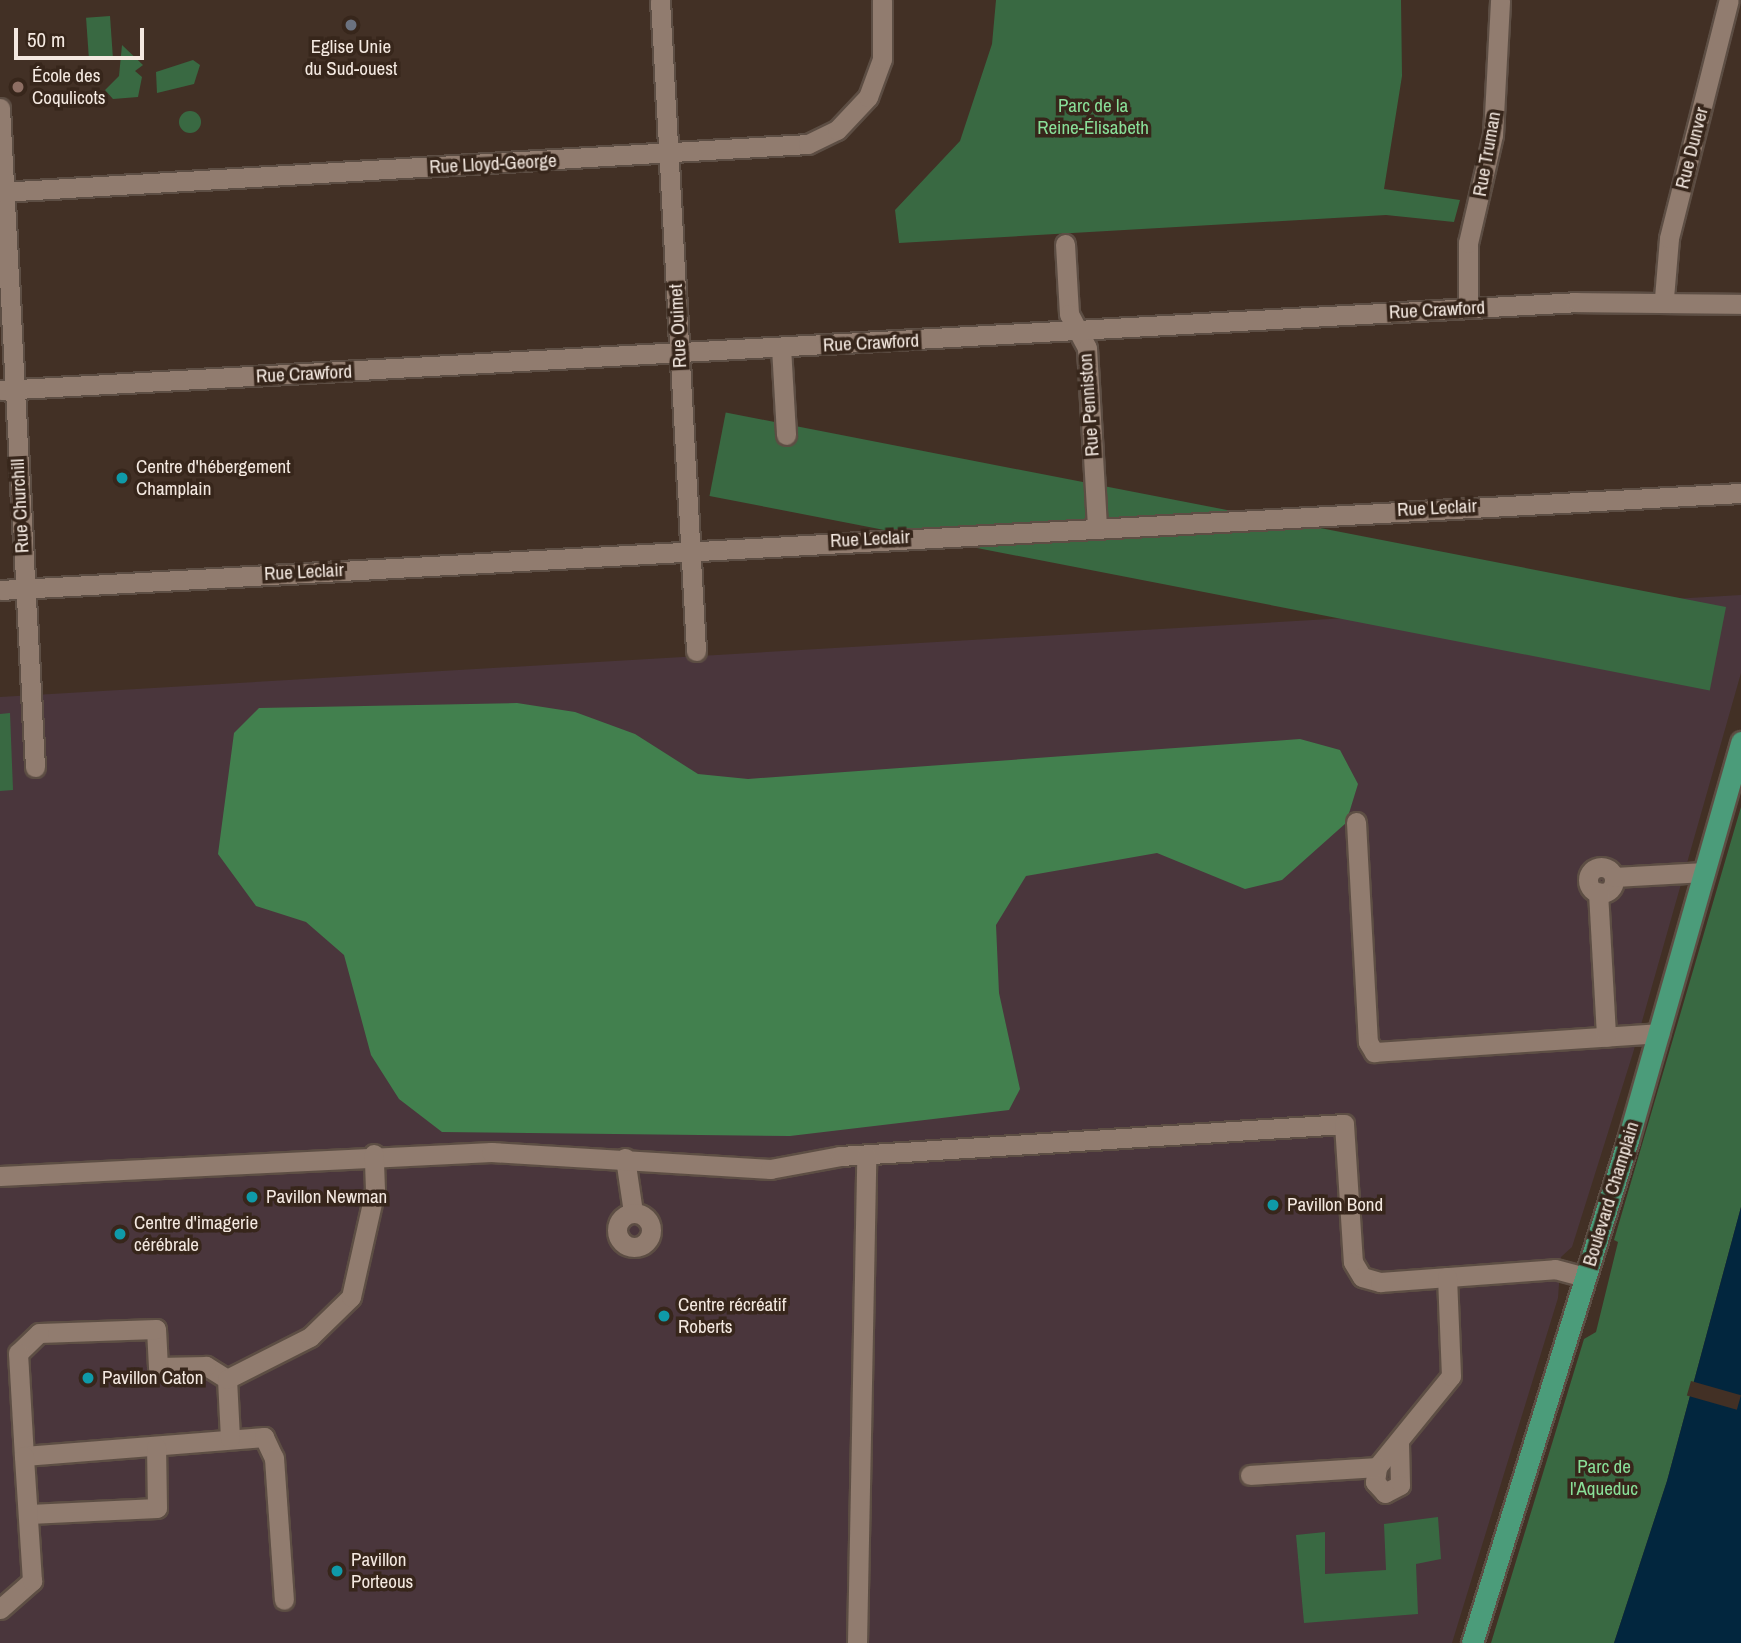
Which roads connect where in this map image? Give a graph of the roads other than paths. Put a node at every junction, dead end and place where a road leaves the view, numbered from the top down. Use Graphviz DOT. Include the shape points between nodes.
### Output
graph roads {
  1 [pos="660,0"];
  2 [pos="881,0"];
  3 [pos="1500,0"];
  4 [pos="1729,0"];
  5 [pos="0,108"];
  6 [pos="669,154"];
  7 [pos="2,192"];
  8 [pos="1065,244"];
  9 [pos="1664,298"];
  10 [pos="1741,304"];
  11 [pos="1468,308"];
  12 [pos="1077,330"];
  13 [pos="780,347"];
  14 [pos="679,352"];
  15 [pos="7,390"];
  16 [pos="786,435"];
  17 [pos="1741,493"];
  18 [pos="1097,527"];
  19 [pos="691,550"];
  20 [pos="25,588"];
  21 [pos="0,590"];
  22 [pos="696,651"];
  23 [pos="1741,742"];
  24 [pos="35,767"];
  25 [pos="1356,822"];
  26 [pos="1705,872"];
  27 [pos="1659,1033"];
  28 [pos="1606,1037"];
  29 [pos="374,1154"];
  30 [pos="866,1156"];
  31 [pos="625,1158"];
  32 [pos="0,1175"];
  33 [pos="633,1212"];
  34 [pos="1447,1277"];
  35 [pos="1585,1277"];
  36 [pos="227,1379"];
  37 [pos="230,1438"];
  38 [pos="1399,1443"];
  39 [pos="156,1447"];
  40 [pos="24,1456"];
  41 [pos="1377,1466"];
  42 [pos="1250,1475"];
  43 [pos="29,1514"];
  44 [pos="284,1600"];
  45 [pos="0,1609"];
  46 [pos="857,1643"];
  47 [pos="1472,1643"];
  1 -- 6 [label="street, Rue Ouimet"];
  2 -- 6 [label="street, Rue Lloyd-George" via="878,72 862,107 837,130 796,146"];
  3 -- 11 [label="street, Rue Truman" via="1493,135 1468,243"];
  4 -- 9 [label="street, Rue Dunver" via="1669,239"];
  5 -- 7 [label="street, Rue Churchill"];
  6 -- 7 [label="street, Rue Lloyd-George"];
  6 -- 14 [label="street, Rue Ouimet"];
  7 -- 15 [label="street, Rue Churchill"];
  8 -- 12 [label="street, Rue Penniston" via="1069,314"];
  9 -- 10 [label="street, Rue Crawford"];
  9 -- 11 [label="street, Rue Crawford"];
  11 -- 12 [label="street, Rue Crawford"];
  12 -- 13 [label="street, Rue Crawford"];
  12 -- 18 [label="street, Rue Penniston" via="1087,348"];
  13 -- 14 [label="street, Rue Crawford"];
  13 -- 16 [label="street"];
  14 -- 15 [label="street, Rue Crawford"];
  14 -- 19 [label="street, Rue Ouimet"];
  15 -- 20 [label="street, Rue Churchill"];
  17 -- 18 [label="street, Rue Leclair"];
  18 -- 19 [label="street, Rue Leclair"];
  19 -- 20 [label="street, Rue Leclair"];
  19 -- 22 [label="street, Rue Ouimet"];
  20 -- 21 [label="street, Rue Leclair"];
  20 -- 24 [label="street, Rue Churchill"];
  23 -- 26 [label="main road, Boulevard Champlain"];
  25 -- 28 [label="street" via="1368,1042 1374,1052"];
  26 -- 27 [label="main road, Boulevard Champlain"];
  26 -- 28 [label="street" via="1614,877 1606,868 1593,869 1588,884 1598,892"];
  27 -- 28 [label="street"];
  27 -- 35 [label="main road, Boulevard Champlain"];
  29 -- 31 [label="street"];
  29 -- 32 [label="street"];
  29 -- 36 [label="street" via="375,1190 351,1297 310,1337"];
  30 -- 31 [label="street" via="770,1169"];
  30 -- 34 [label="street" via="1343,1124 1356,1271 1371,1282"];
  30 -- 46 [label="street"];
  31 -- 33 [label="street"];
  34 -- 35 [label="street" via="1555,1269"];
  34 -- 38 [label="street" via="1451,1376"];
  35 -- 47 [label="main road, Boulevard Champlain"];
  36 -- 37 [label="street"];
  36 -- 40 [label="street" via="206,1366 158,1367 156,1329 39,1333 18,1353"];
  37 -- 39 [label="street"];
  37 -- 44 [label="street" via="270,1441"];
  38 -- 41 [label="street"];
  38 -- 41 [label="street" via="1397,1489 1377,1488"];
  39 -- 40 [label="street"];
  39 -- 43 [label="street" via="157,1508"];
  40 -- 43 [label="street" via="23,1504"];
  41 -- 42 [label="street"];
  43 -- 45 [label="street" via="32,1581"];
}
